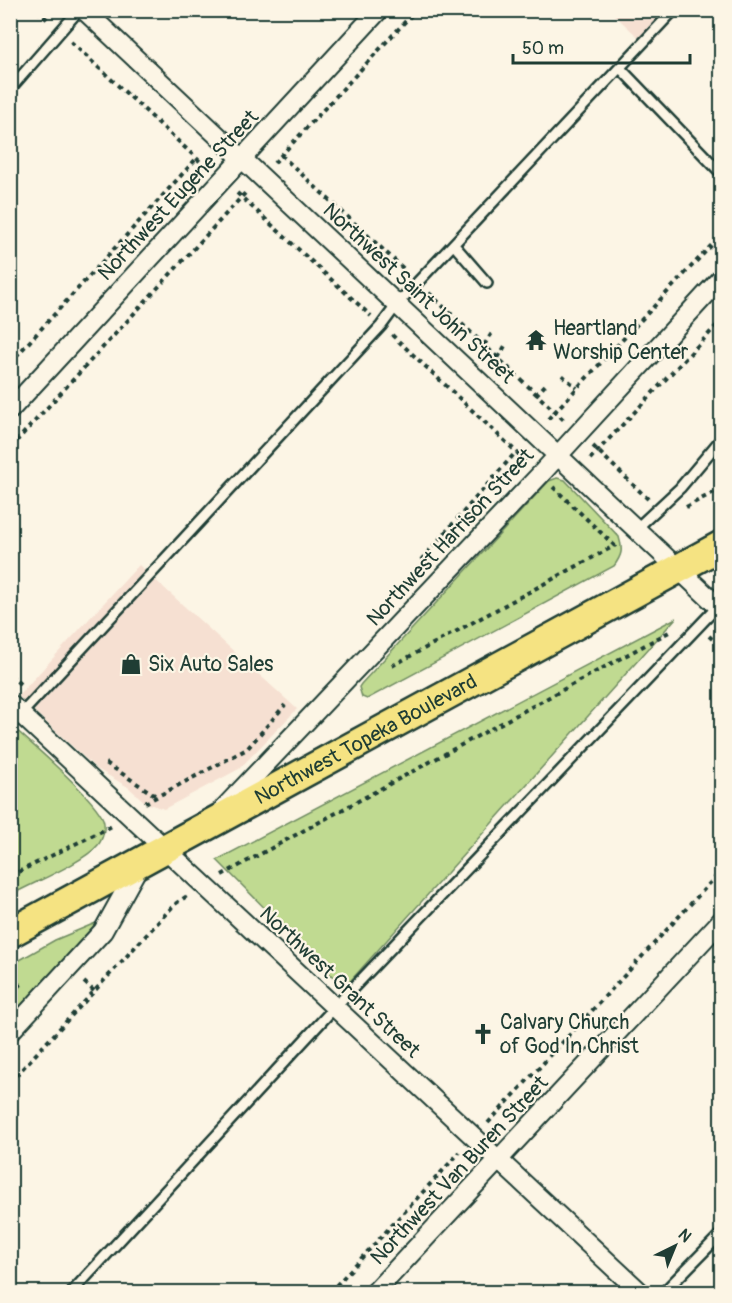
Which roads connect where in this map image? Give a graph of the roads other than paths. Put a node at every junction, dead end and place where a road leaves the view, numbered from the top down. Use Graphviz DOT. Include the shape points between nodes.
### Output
graph roads {
  1 [pos="79,10"];
  2 [pos="84,10"];
  3 [pos="379,10"];
  4 [pos="674,10"];
  5 [pos="620,68"];
  6 [pos="10,88"];
  7 [pos="241,159"];
  8 [pos="722,174"];
  9 [pos="454,244"];
  10 [pos="722,277"];
  11 [pos="487,283"];
  12 [pos="398,303"];
  13 [pos="10,410"];
  14 [pos="722,438"];
  15 [pos="558,454"];
  16 [pos="638,531"];
  17 [pos="722,545"];
  18 [pos="676,570"];
  19 [pos="720,608"];
  20 [pos="14,715"];
  21 [pos="208,825"];
  22 [pos="151,856"];
  23 [pos="722,920"];
  24 [pos="10,933"];
  25 [pos="334,1008"];
  26 [pos="10,1032"];
  27 [pos="498,1160"];
  28 [pos="722,1233"];
  29 [pos="72,1293"];
  30 [pos="375,1293"];
  31 [pos="639,1293"];
  32 [pos="664,1293"];
  1 -- 6 [label="lane"];
  2 -- 7 [label="street, Northwest Saint John Street"];
  3 -- 7 [label="street, Northwest Eugene Street"];
  4 -- 5 [label="lane"];
  5 -- 8 [label="lane"];
  5 -- 9 [label="lane"];
  7 -- 12 [label="street, Northwest Saint John Street"];
  7 -- 13 [label="street, Northwest Eugene Street"];
  9 -- 11 [label="lane"];
  9 -- 12 [label="lane"];
  10 -- 15 [label="street, Northwest Harrison Street"];
  12 -- 15 [label="street, Northwest Saint John Street"];
  12 -- 20 [label="lane" via="381,326 36,698"];
  14 -- 16 [label="lane"];
  15 -- 16 [label="street, Northwest Saint John Street"];
  15 -- 21 [label="street, Northwest Harrison Street"];
  16 -- 18 [label="street, Northwest Saint John Street"];
  17 -- 18 [label="main road, Northwest Topeka Boulevard"];
  18 -- 19 [label="street, Northwest Saint John Street"];
  18 -- 21 [label="main road, Northwest Topeka Boulevard"];
  19 -- 25 [label="lane"];
  20 -- 22 [label="street, Northwest Grant Street" via="127,815"];
  21 -- 22 [label="main road, Northwest Topeka Boulevard"];
  22 -- 24 [label="main road, Northwest Topeka Boulevard"];
  22 -- 25 [label="street, Northwest Grant Street" via="202,885"];
  22 -- 26 [label="street" via="103,931"];
  23 -- 27 [label="street, Northwest Van Buren Street"];
  25 -- 27 [label="street, Northwest Grant Street"];
  25 -- 29 [label="lane"];
  27 -- 30 [label="street, Northwest Van Buren Street"];
  27 -- 31 [label="street, Northwest Grant Street"];
  28 -- 32 [label="lane"];
}
